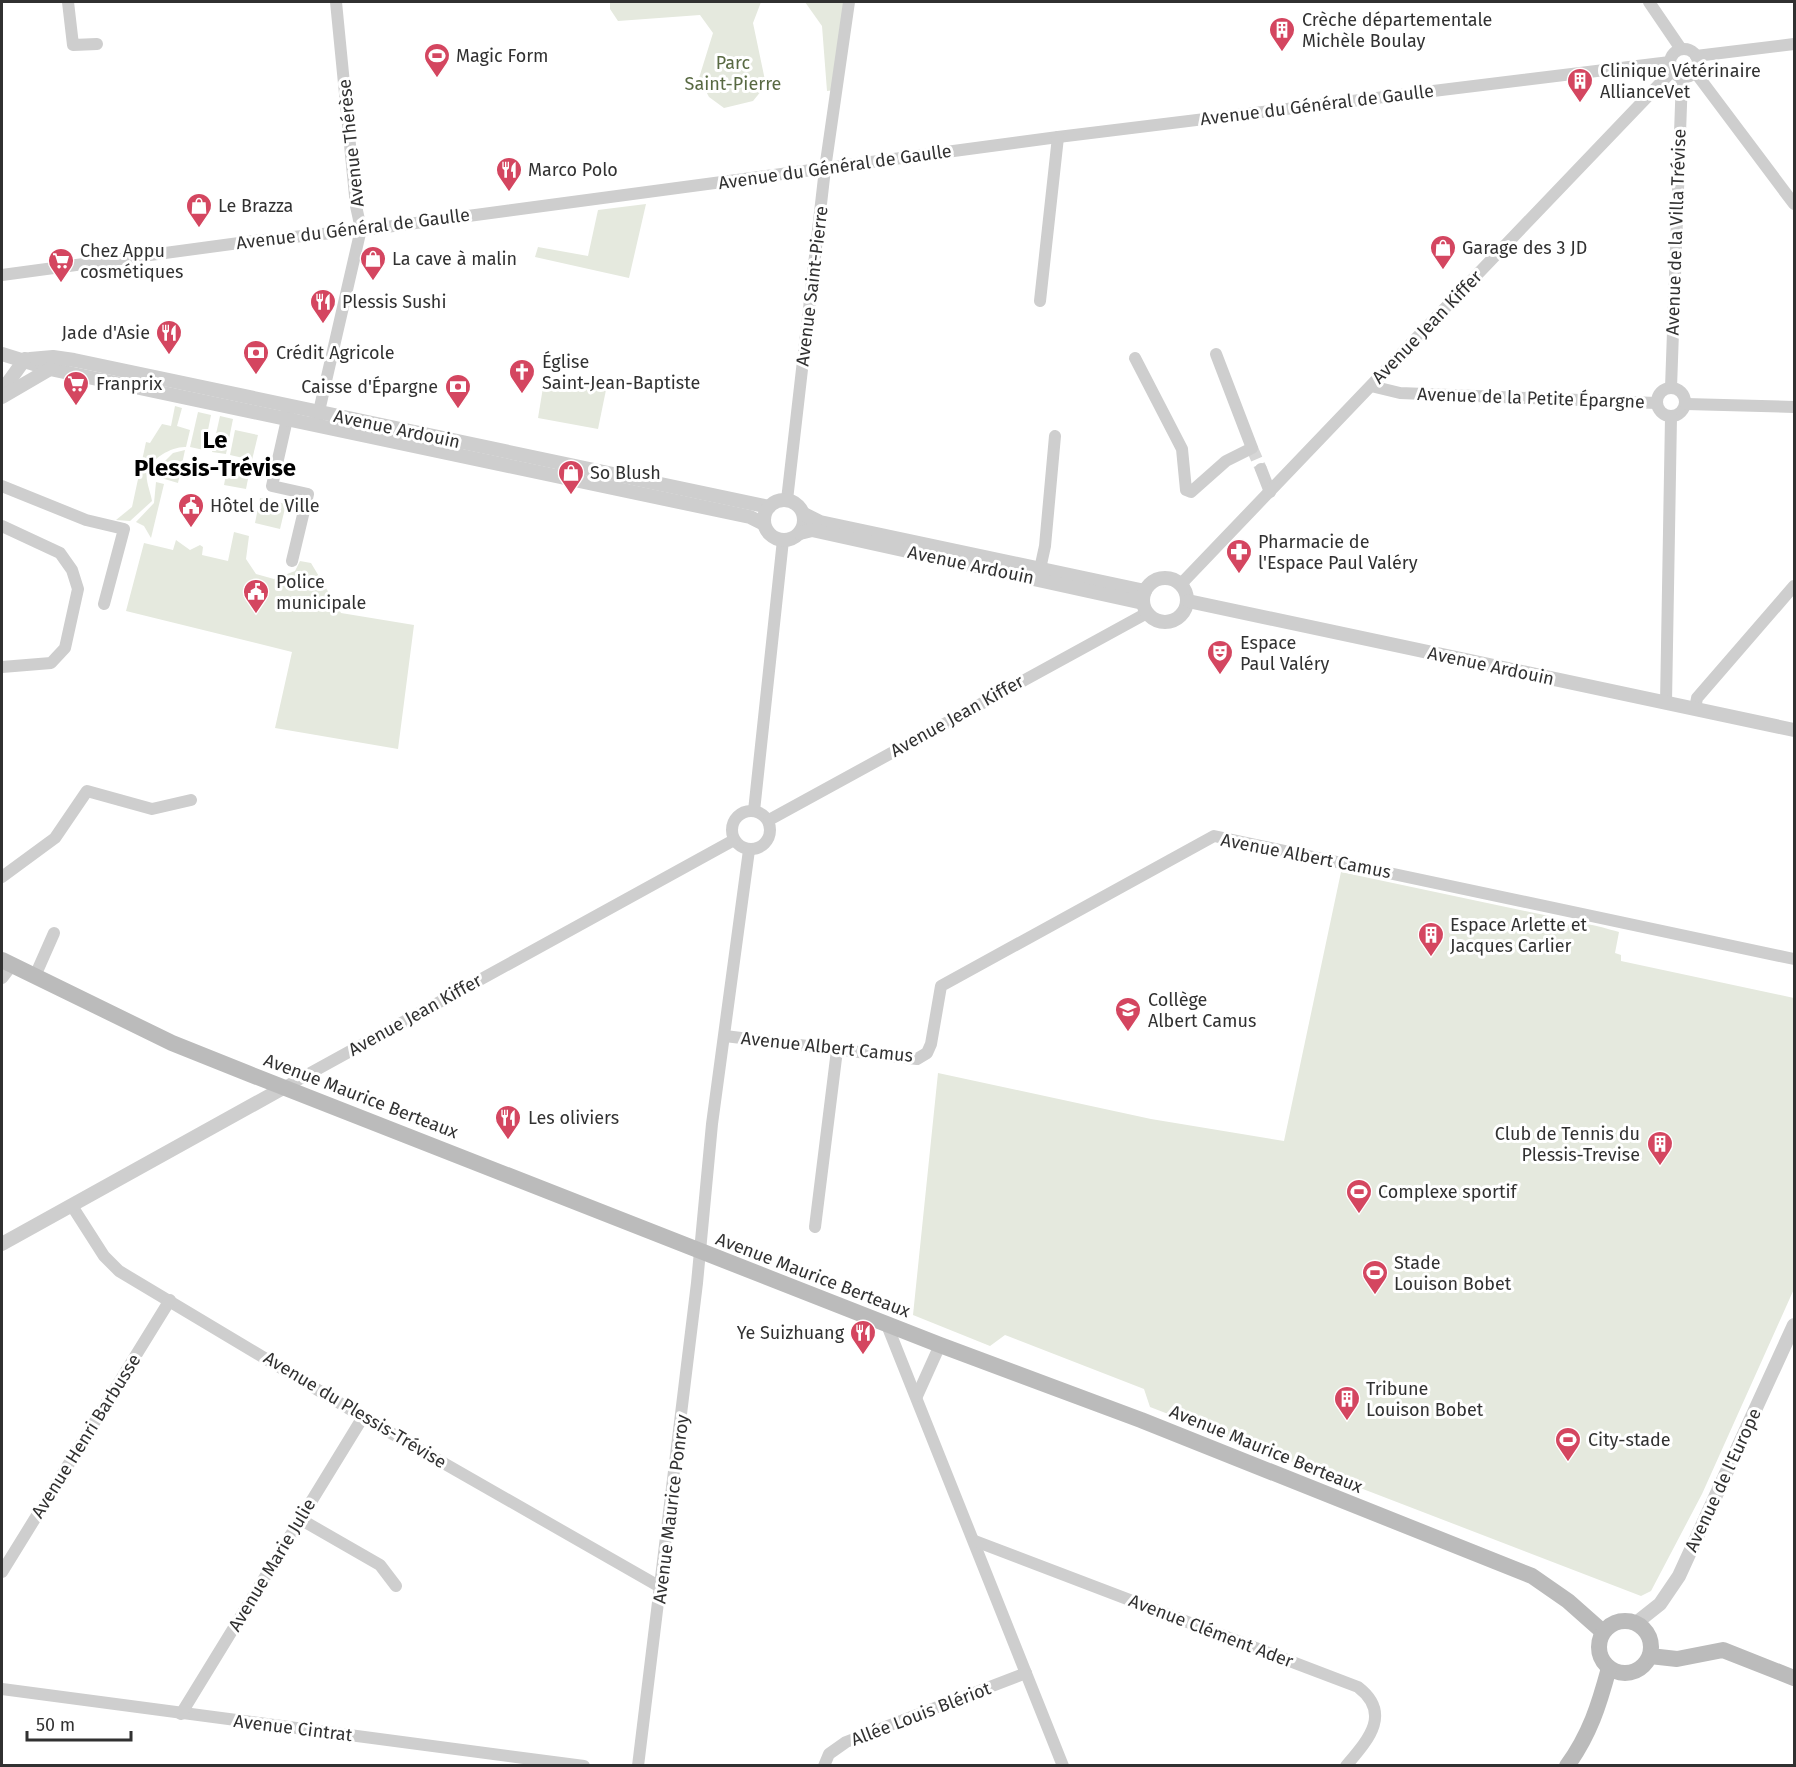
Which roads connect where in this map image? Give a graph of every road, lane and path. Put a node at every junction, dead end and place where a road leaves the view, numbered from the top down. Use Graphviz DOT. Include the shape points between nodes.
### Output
graph roads {
  1 [pos="68,2"];
  2 [pos="336,2"];
  3 [pos="849,2"];
  4 [pos="1649,2"];
  5 [pos="97,44"];
  6 [pos="1794,44"];
  7 [pos="1681,49"];
  8 [pos="1696,56"];
  9 [pos="1675,70"];
  10 [pos="1695,72"];
  11 [pos="1058,137"];
  12 [pos="825,169"];
  13 [pos="1794,204"];
  14 [pos="362,229"];
  15 [pos="2,275"];
  16 [pos="1040,301"];
  17 [pos="2,354"];
  18 [pos="1216,354"];
  19 [pos="1135,358"];
  20 [pos="25,359"];
  21 [pos="50,369"];
  22 [pos="1371,386"];
  23 [pos="1671,388"];
  24 [pos="2,391"];
  25 [pos="2,397"];
  26 [pos="1656,403"];
  27 [pos="1686,404"];
  28 [pos="1794,407"];
  29 [pos="288,412"];
  30 [pos="1671,417"];
  31 [pos="318,418"];
  32 [pos="1055,436"];
  33 [pos="1261,469"];
  34 [pos="2,486"];
  35 [pos="1270,492"];
  36 [pos="787,500"];
  37 [pos="769,507"];
  38 [pos="804,514"];
  39 [pos="764,524"];
  40 [pos="2,526"];
  41 [pos="800,533"];
  42 [pos="783,540"];
  43 [pos="292,561"];
  44 [pos="1040,569"];
  45 [pos="1181,584"];
  46 [pos="1794,586"];
  47 [pos="1145,602"];
  48 [pos="1188,602"];
  49 [pos="104,604"];
  50 [pos="2,667"];
  51 [pos="1666,703"];
  52 [pos="1695,709"];
  53 [pos="1794,730"];
  54 [pos="191,800"];
  55 [pos="754,811"];
  56 [pos="768,820"];
  57 [pos="734,840"];
  58 [pos="748,850"];
  59 [pos="2,877"];
  60 [pos="54,933"];
  61 [pos="1794,959"];
  62 [pos="5,968"];
  63 [pos="35,976"];
  64 [pos="725,1036"];
  65 [pos="837,1050"];
  66 [pos="285,1087"];
  67 [pos="72,1206"];
  68 [pos="815,1227"];
  69 [pos="2,1244"];
  70 [pos="700,1252"];
  71 [pos="171,1300"];
  72 [pos="1794,1324"];
  73 [pos="887,1325"];
  74 [pos="939,1345"];
  75 [pos="917,1396"];
  76 [pos="363,1417"];
  77 [pos="300,1519"];
  78 [pos="975,1541"];
  79 [pos="2,1572"];
  80 [pos="396,1586"];
  81 [pos="662,1588"];
  82 [pos="1636,1623"];
  83 [pos="1603,1632"];
  84 [pos="1650,1656"];
  85 [pos="1609,1668"];
  86 [pos="1026,1673"];
  87 [pos="1794,1678"];
  88 [pos="2,1689"];
  89 [pos="181,1714"];
  90 [pos="584,1766"];
  91 [pos="638,1766"];
  92 [pos="824,1766"];
  93 [pos="1063,1766"];
  94 [pos="1346,1766"];
  95 [pos="1567,1766"];
  1 -- 5 [label="street" via="73,45"];
  2 -- 14 [label="street, Avenue Thérèse" via="356,206"];
  3 -- 12 [label="street, Avenue Saint-Pierre"];
  4 -- 7 [label="street"];
  6 -- 8 [label="street"];
  7 -- 8 [label="street"];
  7 -- 9 [label="street" via="1674,54"];
  8 -- 10 [label="street"];
  9 -- 10 [label="street"];
  9 -- 11 [label="street, Avenue du Général de Gaulle"];
  9 -- 22 [label="street, Avenue Jean Kiffer"];
  9 -- 23 [label="street, Avenue de la Villa Trévise"];
  10 -- 13 [label="street"];
  11 -- 12 [label="street, Avenue du Général de Gaulle"];
  11 -- 16 [label="street"];
  12 -- 14 [label="street, Avenue du Général de Gaulle"];
  12 -- 36 [label="street, Avenue Saint-Pierre"];
  14 -- 15 [label="street, Avenue du Général de Gaulle"];
  14 -- 31 [label="street, Avenue Thérèse"];
  17 -- 20 [label="street, Avenue Ardouin"];
  18 -- 19 [label="street" via="1252,448 1226,461 1191,492 1183,483 1182,449"];
  20 -- 21 [label="street, Avenue Ardouin"];
  20 -- 24 [label="street"];
  20 -- 29 [label="street, Avenue Ardouin" via="74,360"];
  21 -- 25 [label="street"];
  21 -- 29 [label="street, Avenue Ardouin"];
  22 -- 26 [label="street, Avenue de la Petite Épargne" via="1400,393"];
  22 -- 35 [label="street, Avenue Jean Kiffer"];
  23 -- 26 [label="street" via="1658,395"];
  23 -- 27 [label="street" via="1679,390"];
  26 -- 30 [label="street" via="1658,410"];
  27 -- 28 [label="street"];
  27 -- 30 [label="street" via="1683,411"];
  29 -- 31 [label="street, Avenue Ardouin"];
  29 -- 43 [label="street" via="272,486 308,494"];
  30 -- 51 [label="street"];
  31 -- 37 [label="street, Avenue Ardouin"];
  31 -- 39 [label="street, Avenue Ardouin" via="750,517"];
  32 -- 44 [label="street"];
  33 -- 35 [label="street"];
  34 -- 49 [label="street" via="86,519 124,529"];
  35 -- 45 [label="street, Avenue Jean Kiffer"];
  36 -- 37 [label="street"];
  36 -- 38 [label="street" via="798,505"];
  37 -- 39 [label="street"];
  38 -- 41 [label="street"];
  38 -- 44 [label="street, Avenue Ardouin" via="820,522"];
  39 -- 42 [label="street" via="771,536"];
  40 -- 50 [label="street" via="60,553 72,570 78,589 65,648 51,663"];
  41 -- 42 [label="street"];
  41 -- 47 [label="street, Avenue Ardouin" via="812,530"];
  42 -- 55 [label="street"];
  44 -- 47 [label="street, Avenue Ardouin"];
  45 -- 47 [label="street" via="1161,578 1149,585"];
  45 -- 48 [label="street"];
  46 -- 52 [label="street" via="1697,698"];
  47 -- 48 [label="street" via="1158,621 1172,621 1183,614"];
  47 -- 56 [label="street, Avenue Jean Kiffer"];
  48 -- 51 [label="street, Avenue Ardouin"];
  51 -- 52 [label="street, Avenue Ardouin"];
  52 -- 53 [label="street, Avenue Ardouin"];
  54 -- 59 [label="street" via="152,809 87,791 55,838"];
  55 -- 56 [label="street"];
  55 -- 57 [label="street" via="741,813 735,820"];
  56 -- 58 [label="street" via="771,834 767,843"];
  57 -- 58 [label="street"];
  57 -- 66 [label="street, Avenue Jean Kiffer"];
  58 -- 64 [label="street"];
  60 -- 63 [label="street"];
  61 -- 65 [label="street, Avenue Albert Camus" via="1214,836 941,986 927,1053 917,1059"];
  62 -- 63 [label="main road, Avenue Maurice Berteaux"];
  63 -- 66 [label="main road, Avenue Maurice Berteaux" via="172,1043"];
  64 -- 65 [label="street, Avenue Albert Camus"];
  64 -- 70 [label="street"];
  65 -- 68 [label="street"];
  66 -- 67 [label="street, Avenue Jean Kiffer"];
  66 -- 70 [label="main road, Avenue Maurice Berteaux"];
  67 -- 69 [label="street, Avenue Jean Kiffer"];
  67 -- 71 [label="street, Avenue du Plessis-Trévise" via="104,1256 119,1271"];
  70 -- 73 [label="main road, Avenue Maurice Berteaux"];
  70 -- 81 [label="street, Avenue Maurice Ponroy"];
  71 -- 76 [label="street, Avenue du Plessis-Trévise"];
  71 -- 79 [label="street, Avenue Henri Barbusse"];
  72 -- 82 [label="street, Avenue de l'Europe" via="1679,1576 1660,1604"];
  73 -- 74 [label="main road, Avenue Maurice Berteaux"];
  73 -- 75 [label="street"];
  74 -- 75 [label="street"];
  74 -- 83 [label="main road, Avenue Maurice Berteaux" via="1141,1420 1532,1576"];
  75 -- 78 [label="street"];
  76 -- 77 [label="street, Avenue Marie Julie"];
  76 -- 81 [label="street, Avenue du Plessis-Trévise"];
  77 -- 80 [label="street" via="380,1565"];
  77 -- 89 [label="street, Avenue Marie Julie"];
  78 -- 86 [label="street"];
  78 -- 94 [label="street, Avenue Clément Ader" via="1358,1687 1366,1693 1376,1716 1373,1731"];
  81 -- 91 [label="street, Avenue Maurice Ponroy"];
  82 -- 83 [label="main road" via="1614,1623"];
  82 -- 84 [label="main road" via="1647,1633"];
  83 -- 85 [label="main road" via="1599,1655"];
  84 -- 85 [label="main road" via="1640,1669 1632,1672"];
  84 -- 87 [label="main road" via="1677,1659 1723,1650"];
  85 -- 95 [label="main road" via="1584,1742"];
  86 -- 92 [label="street, Allée Louis Blériot" via="846,1742 829,1754"];
  86 -- 93 [label="street"];
  88 -- 89 [label="street, Avenue Cintrat"];
  89 -- 90 [label="street, Avenue Cintrat"];
}
